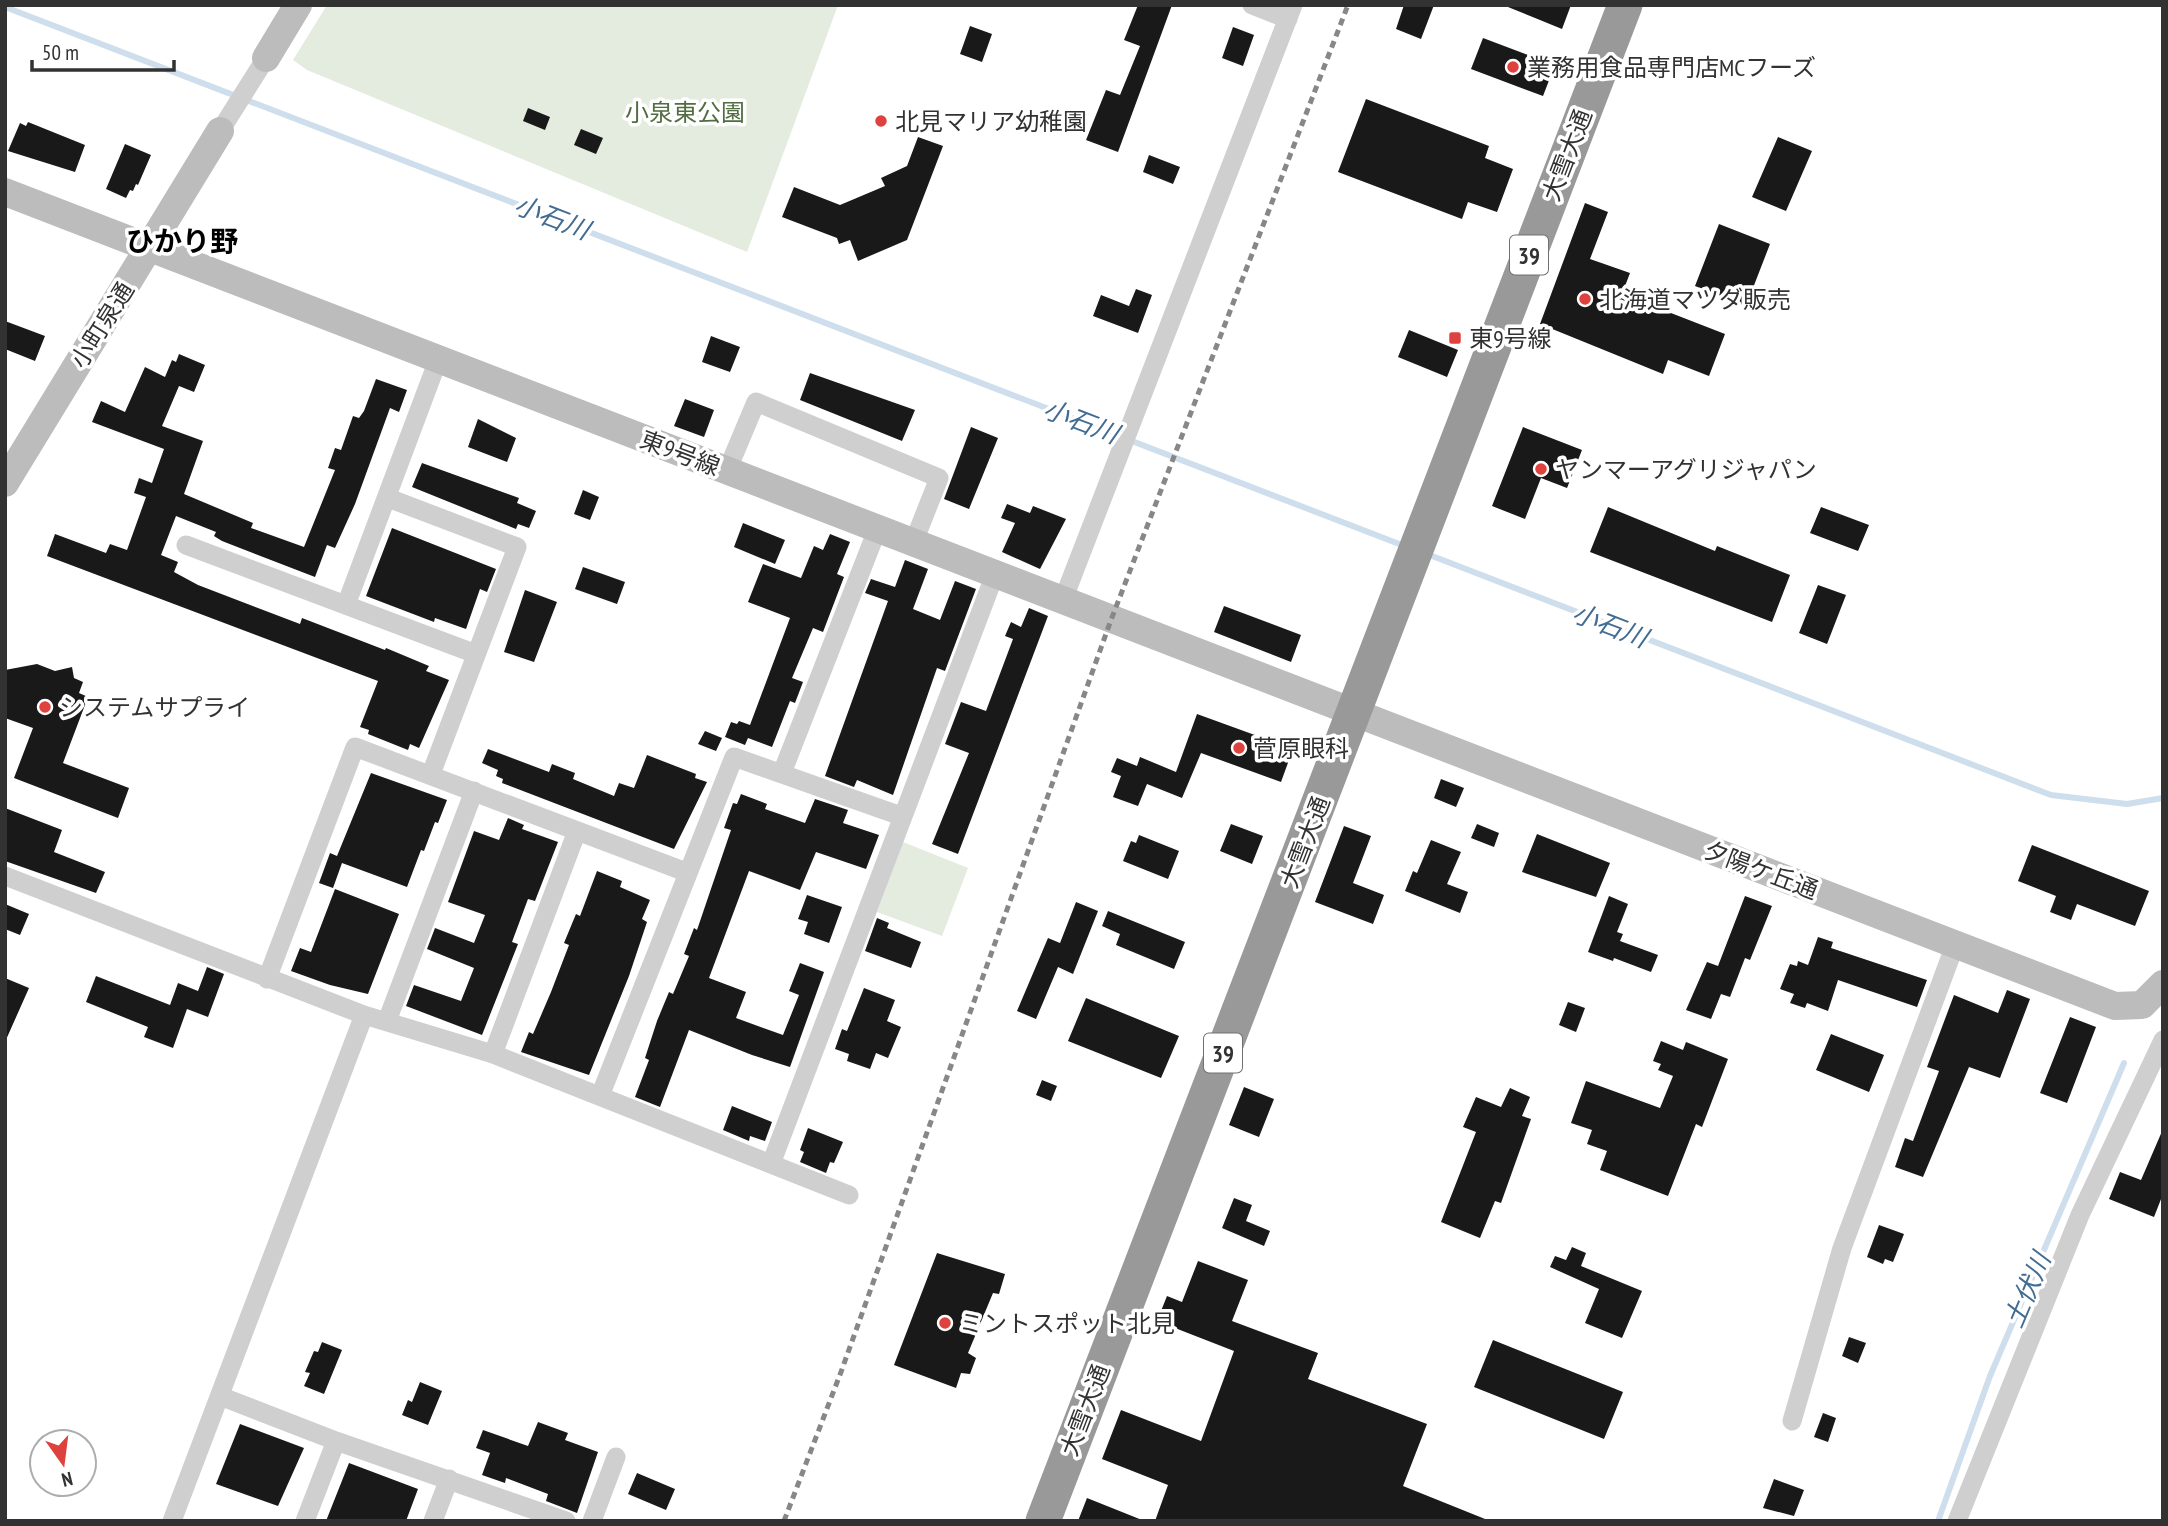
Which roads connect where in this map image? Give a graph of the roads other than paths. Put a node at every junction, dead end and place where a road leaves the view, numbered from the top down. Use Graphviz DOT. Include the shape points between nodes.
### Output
graph roads {
  1 [pos="298,5"];
  2 [pos="1252,5"];
  3 [pos="1625,5"];
  4 [pos="1291,12"];
  5 [pos="266,58"];
  6 [pos="220,131"];
  7 [pos="5,192"];
  8 [pos="149,249"];
  9 [pos="438,360"];
  10 [pos="727,471"];
  11 [pos="5,482"];
  12 [pos="388,498"];
  13 [pos="877,530"];
  14 [pos="913,544"];
  15 [pos="186,545"];
  16 [pos="995,574"];
  17 [pos="1063,600"];
  18 [pos="346,605"];
  19 [pos="476,654"];
  20 [pos="1354,713"];
  21 [pos="782,773"];
  22 [pos="431,774"];
  23 [pos="474,791"];
  24 [pos="901,817"];
  25 [pos="578,831"];
  26 [pos="686,872"];
  27 [pos="5,876"];
  28 [pos="1955,944"];
  29 [pos="267,979"];
  30 [pos="2163,984"];
  31 [pos="2153,1014"];
  32 [pos="364,1015"];
  33 [pos="387,1021"];
  34 [pos="2163,1040"];
  35 [pos="493,1054"];
  36 [pos="600,1096"];
  37 [pos="771,1164"];
  38 [pos="849,1195"];
  39 [pos="220,1396"];
  40 [pos="1792,1421"];
  41 [pos="336,1441"];
  42 [pos="616,1457"];
  43 [pos="449,1479"];
  44 [pos="172,1521"];
  45 [pos="305,1521"];
  46 [pos="433,1521"];
  47 [pos="566,1521"];
  48 [pos="592,1521"];
  49 [pos="1043,1521"];
  50 [pos="1957,1521"];
  1 -- 5 [label="street"];
  2 -- 4 [label="street"];
  3 -- 20 [label="highway, 大雪大通 / 39"];
  4 -- 17 [label="street"];
  5 -- 6 [label="street"];
  6 -- 8 [label="street, 小町泉通"];
  7 -- 8 [label="street, 東9号線"];
  8 -- 9 [label="street, 東9号線"];
  8 -- 11 [label="street, 小町泉通"];
  9 -- 10 [label="street, 東9号線"];
  9 -- 12 [label="street"];
  10 -- 13 [label="street, 東9号線"];
  10 -- 14 [label="street" via="756,402 939,478"];
  12 -- 18 [label="street"];
  12 -- 19 [label="street" via="517,547"];
  13 -- 14 [label="street, 東9号線"];
  13 -- 21 [label="street"];
  14 -- 16 [label="street, 東9号線"];
  15 -- 18 [label="street"];
  16 -- 17 [label="street, 東9号線"];
  16 -- 24 [label="street"];
  17 -- 20 [label="street, 東9号線"];
  18 -- 19 [label="street"];
  19 -- 22 [label="street"];
  20 -- 28 [label="street, 夕陽ケ丘通"];
  20 -- 49 [label="highway, 大雪大通 / 39"];
  21 -- 24 [label="street"];
  21 -- 26 [label="street" via="734,757"];
  22 -- 23 [label="street"];
  22 -- 29 [label="street" via="355,747"];
  23 -- 25 [label="street"];
  23 -- 33 [label="street"];
  24 -- 37 [label="street"];
  25 -- 26 [label="street"];
  25 -- 35 [label="street"];
  26 -- 36 [label="street"];
  27 -- 29 [label="street"];
  28 -- 31 [label="street, 夕陽ケ丘通" via="2115,1006"];
  28 -- 40 [label="street" via="1842,1248"];
  29 -- 32 [label="street"];
  30 -- 31 [label="street, 夕陽ケ丘通"];
  32 -- 33 [label="street"];
  32 -- 39 [label="street"];
  33 -- 35 [label="street"];
  34 -- 50 [label="street" via="2080,1215"];
  35 -- 36 [label="street"];
  36 -- 37 [label="street"];
  37 -- 38 [label="street"];
  39 -- 41 [label="street"];
  39 -- 44 [label="street"];
  41 -- 43 [label="street"];
  41 -- 45 [label="street"];
  42 -- 48 [label="street"];
  43 -- 46 [label="street"];
  43 -- 47 [label="street"];
}
